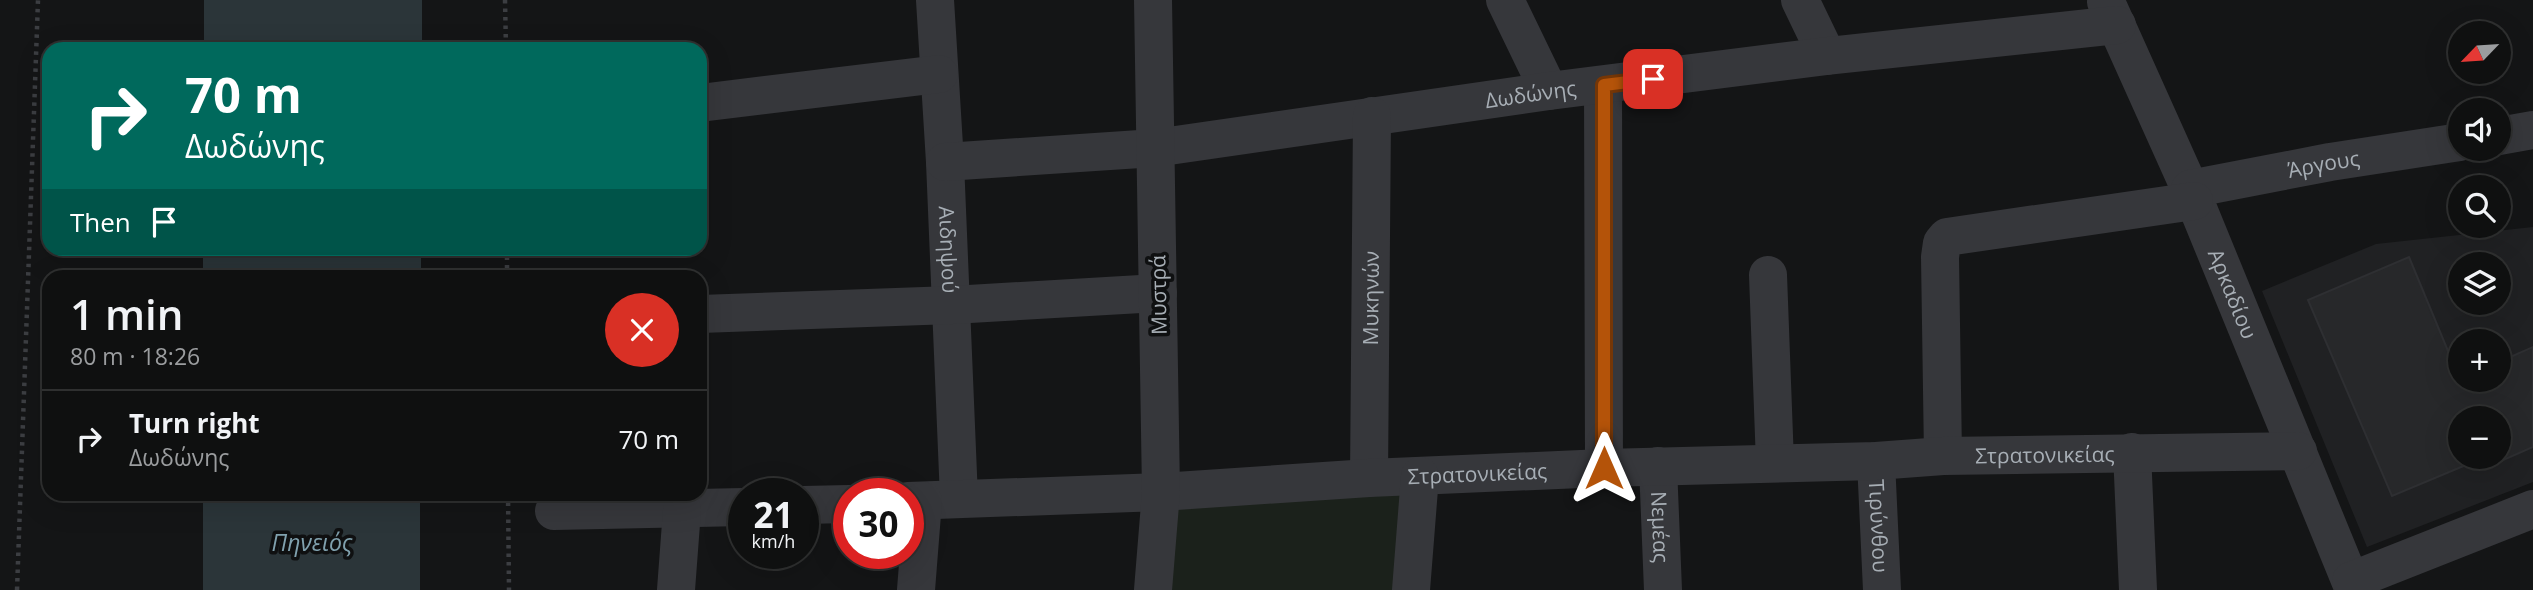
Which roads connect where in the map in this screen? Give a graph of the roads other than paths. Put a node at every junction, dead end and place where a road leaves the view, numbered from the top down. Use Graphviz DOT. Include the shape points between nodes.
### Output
graph roads {
  1 [pos="935,0"];
  2 [pos="1153,0"];
  3 [pos="1505,0"];
  4 [pos="1800,0"];
  5 [pos="2111,13"];
  6 [pos="1827,56"];
  7 [pos="939,75"];
  8 [pos="1604,85"];
  9 [pos="1549,91"];
  10 [pos="707,102"];
  11 [pos="1372,116"];
  12 [pos="2533,130"];
  13 [pos="2511,134"];
  14 [pos="2448,144"];
  15 [pos="1155,148"];
  16 [pos="945,162"];
  17 [pos="2192,195"];
  18 [pos="1768,275"];
  19 [pos="1158,293"];
  20 [pos="951,304"];
  21 [pos="707,314"];
  22 [pos="2298,451"];
  23 [pos="2132,452"];
  24 [pos="1943,457"];
  25 [pos="1876,461"];
  26 [pos="1775,463"];
  27 [pos="1658,466"];
  28 [pos="1604,468"];
  29 [pos="1420,476"];
  30 [pos="1369,478"];
  31 [pos="1161,492"];
  32 [pos="930,500"];
  33 [pos="728,509"];
  34 [pos="2533,509"];
  35 [pos="682,510"];
  36 [pos="554,511"];
  37 [pos="2353,585"];
  38 [pos="676,590"];
  39 [pos="916,590"];
  40 [pos="1153,590"];
  41 [pos="1411,590"];
  42 [pos="1662,590"];
  43 [pos="1882,590"];
  44 [pos="2138,590"];
  1 -- 7 [label="street, Αιδηψού"];
  2 -- 15 [label="street, Μυστρά"];
  3 -- 9 [label="street"];
  4 -- 6 [label="street"];
  5 -- 6 [label="street, Δωδώνης"];
  5 -- 17 [label="street, Αρκαδίου"];
  6 -- 8 [label="street, Δωδώνης"];
  7 -- 10 [label="street"];
  7 -- 16 [label="street, Αιδηψού"];
  8 -- 9 [label="street, Δωδώνης"];
  8 -- 28 [label="street"];
  9 -- 11 [label="street, Δωδώνης"];
  11 -- 15 [label="street, Δωδώνης"];
  11 -- 30 [label="street, Μυκηνών"];
  12 -- 13 [label="street"];
  14 -- 17 [label="street, Άργους" via="2330,162"];
  15 -- 16 [label="street, Δωδώνης"];
  15 -- 19 [label="street, Μυστρά"];
  16 -- 20 [label="street, Αιδηψού"];
  17 -- 22 [label="street, Αρκαδίου"];
  17 -- 24 [label="street, Άργους" via="1947,237 1940,257"];
  18 -- 26 [label="street"];
  19 -- 20 [label="street"];
  19 -- 31 [label="street, Μυστρά"];
  20 -- 21 [label="street"];
  20 -- 32 [label="street, Αιδηψού"];
  22 -- 23 [label="street, Στρατονικείας"];
  22 -- 37 [label="street, Αρκαδίου"];
  23 -- 24 [label="street, Στρατονικείας"];
  23 -- 44 [label="street"];
  24 -- 25 [label="street, Στρατονικείας"];
  25 -- 26 [label="street, Στρατονικείας"];
  25 -- 43 [label="street, Τιρύνθου"];
  26 -- 27 [label="street, Στρατονικείας"];
  27 -- 28 [label="street, Στρατονικείας"];
  27 -- 42 [label="street, Νεμέας"];
  28 -- 29 [label="street, Στρατονικείας"];
  29 -- 30 [label="street, Στρατονικείας"];
  29 -- 41 [label="street"];
  30 -- 31 [label="street, Στρατονικείας"];
  31 -- 32 [label="street, Στρατονικείας"];
  31 -- 40 [label="street, Μυστρά"];
  32 -- 39 [label="street, Αιδηψού"];
  33 -- 35 [label="street"];
  34 -- 37 [label="street"];
  35 -- 36 [label="street"];
  35 -- 38 [label="street"];
}
